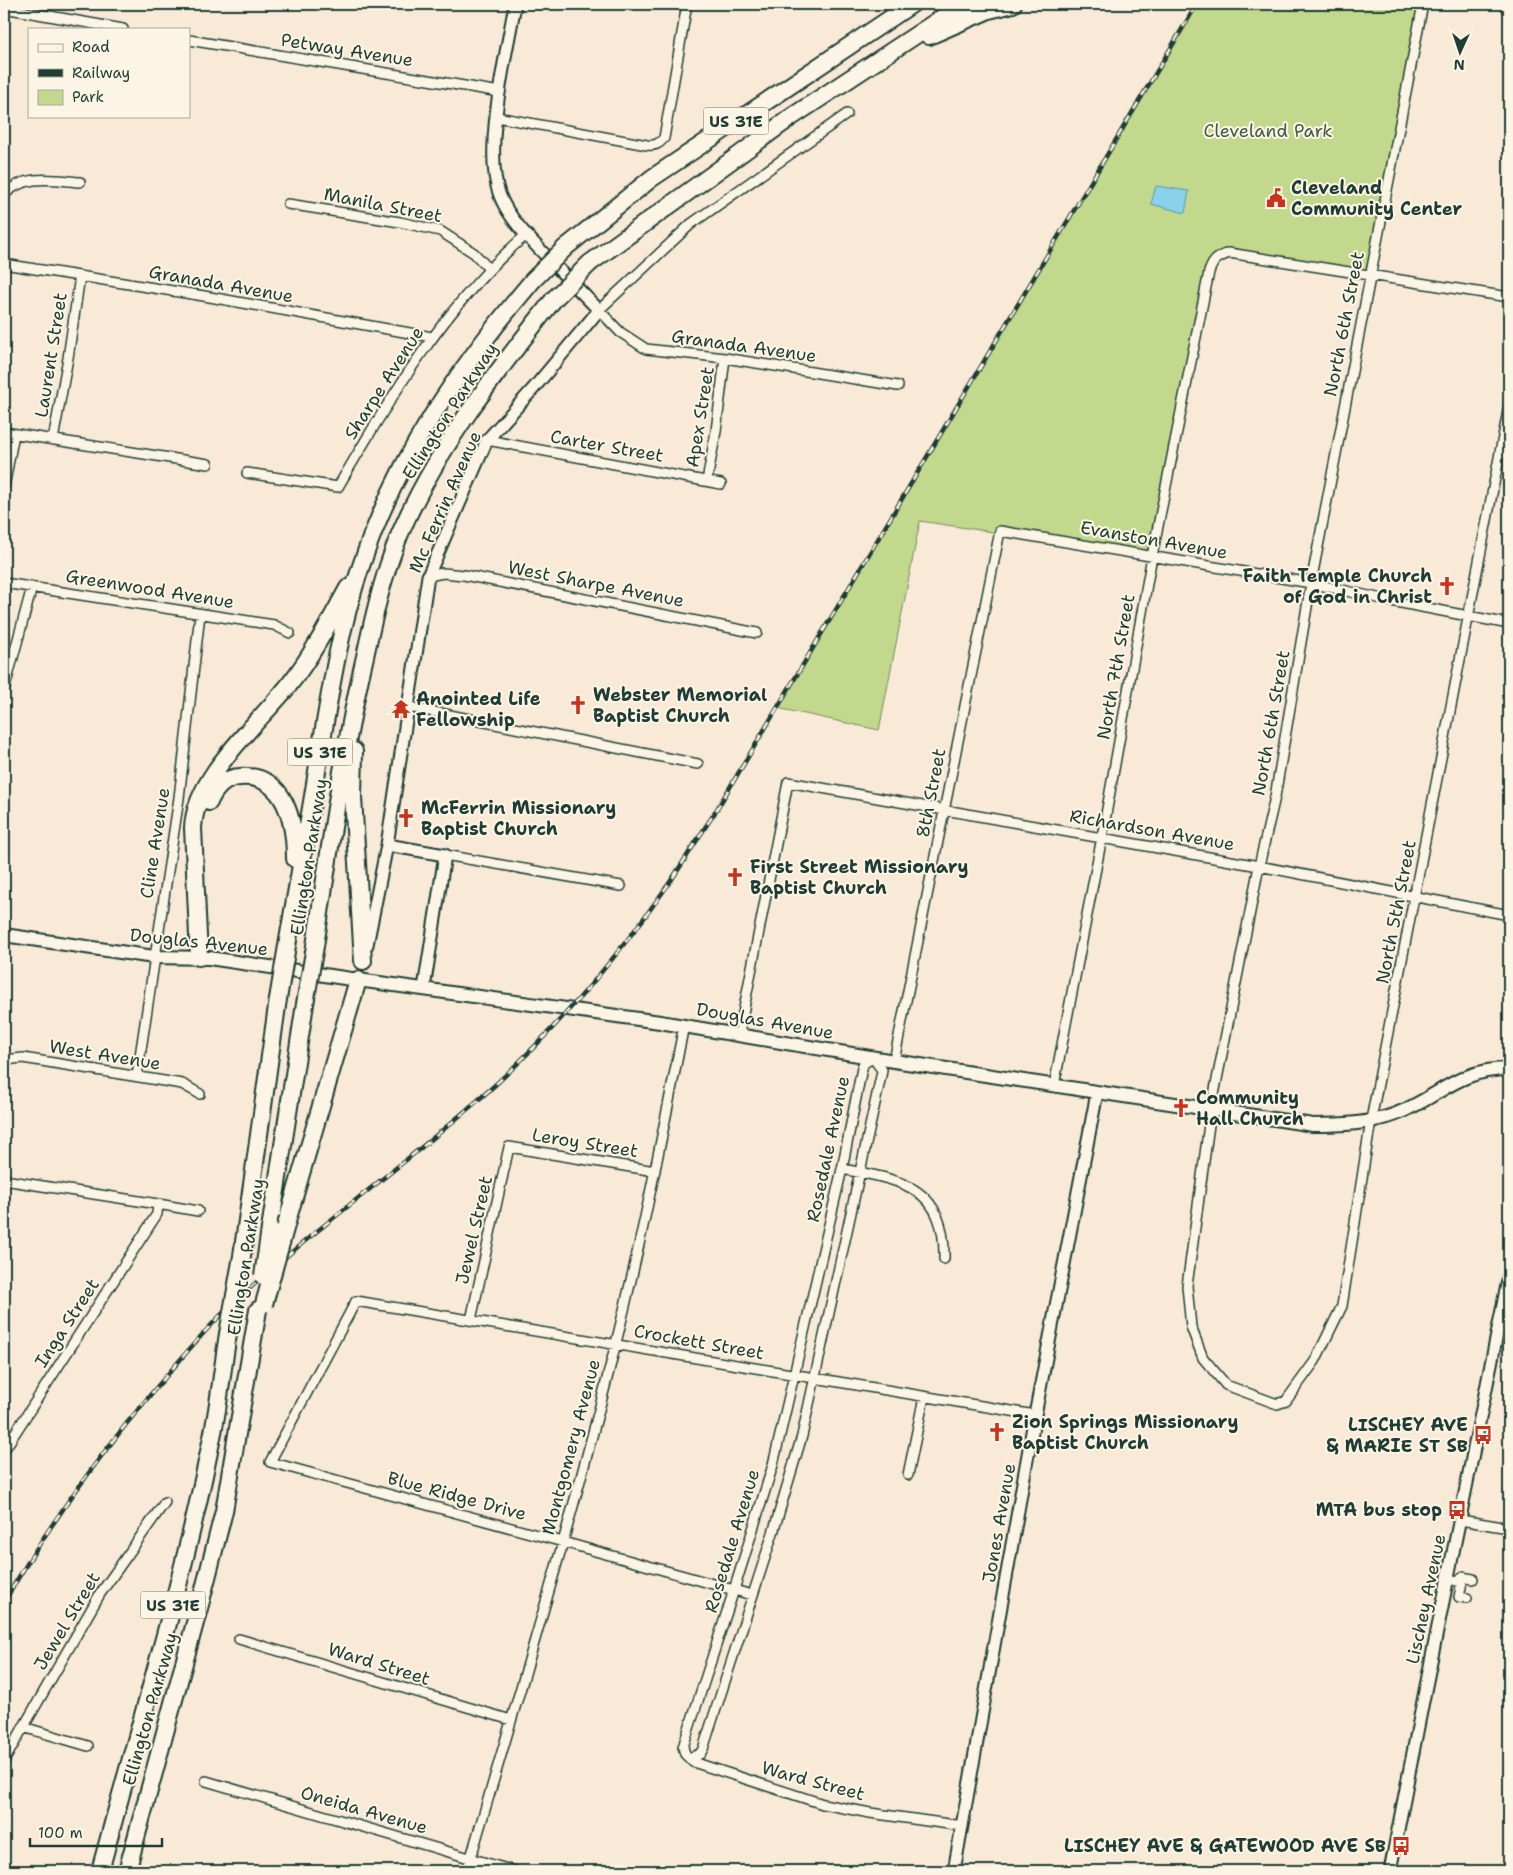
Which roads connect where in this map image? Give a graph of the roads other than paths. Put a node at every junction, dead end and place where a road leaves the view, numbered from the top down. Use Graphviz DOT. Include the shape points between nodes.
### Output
graph roads {
  1 [pos="515,4"];
  2 [pos="687,4"];
  3 [pos="912,4"];
  4 [pos="963,4"];
  5 [pos="1013,4"];
  6 [pos="1424,4"];
  7 [pos="4,8"];
  8 [pos="117,28"];
  9 [pos="190,40"];
  10 [pos="871,65"];
  11 [pos="500,92"];
  12 [pos="847,114"];
  13 [pos="497,117"];
  14 [pos="80,182"];
  15 [pos="4,195"];
  16 [pos="288,204"];
  17 [pos="526,235"];
  18 [pos="4,264"];
  19 [pos="489,269"];
  20 [pos="1370,274"];
  21 [pos="80,276"];
  22 [pos="1509,297"];
  23 [pos="599,310"];
  24 [pos="432,337"];
  25 [pos="725,358"];
  26 [pos="898,386"];
  27 [pos="1509,406"];
  28 [pos="4,432"];
  29 [pos="14,434"];
  30 [pos="53,440"];
  31 [pos="487,440"];
  32 [pos="208,464"];
  33 [pos="247,472"];
  34 [pos="707,481"];
  35 [pos="721,484"];
  36 [pos="4,487"];
  37 [pos="1000,531"];
  38 [pos="1152,556"];
  39 [pos="360,566"];
  40 [pos="428,576"];
  41 [pos="4,582"];
  42 [pos="1311,583"];
  43 [pos="32,587"];
  44 [pos="200,614"];
  45 [pos="1469,616"];
  46 [pos="1509,624"];
  47 [pos="290,633"];
  48 [pos="757,633"];
  49 [pos="4,692"];
  50 [pos="353,707"];
  51 [pos="409,707"];
  52 [pos="698,764"];
  53 [pos="944,809"];
  54 [pos="1102,837"];
  55 [pos="387,845"];
  56 [pos="445,856"];
  57 [pos="1259,866"];
  58 [pos="621,886"];
  59 [pos="1416,896"];
  60 [pos="293,913"];
  61 [pos="1509,915"];
  62 [pos="4,935"];
  63 [pos="154,956"];
  64 [pos="204,957"];
  65 [pos="363,961"];
  66 [pos="358,980"];
  67 [pos="424,988"];
  68 [pos="684,1026"];
  69 [pos="739,1034"];
  70 [pos="873,1058"];
  71 [pos="4,1060"];
  72 [pos="894,1061"];
  73 [pos="1509,1069"];
  74 [pos="137,1076"];
  75 [pos="1054,1086"];
  76 [pos="1098,1093"];
  77 [pos="200,1094"];
  78 [pos="1211,1110"];
  79 [pos="1371,1120"];
  80 [pos="509,1147"];
  81 [pos="842,1169"];
  82 [pos="655,1171"];
  83 [pos="861,1173"];
  84 [pos="4,1180"];
  85 [pos="158,1204"];
  86 [pos="198,1211"];
  87 [pos="944,1259"];
  88 [pos="1509,1275"];
  89 [pos="261,1307"];
  90 [pos="471,1320"];
  91 [pos="616,1344"];
  92 [pos="794,1376"];
  93 [pos="814,1379"];
  94 [pos="924,1397"];
  95 [pos="1277,1404"];
  96 [pos="1035,1415"];
  97 [pos="4,1450"];
  98 [pos="270,1462"];
  99 [pos="908,1475"];
  100 [pos="165,1502"];
  101 [pos="1460,1520"];
  102 [pos="1509,1528"];
  103 [pos="563,1542"];
  104 [pos="1448,1579"];
  105 [pos="1473,1579"];
  106 [pos="1464,1586"];
  107 [pos="734,1590"];
  108 [pos="752,1595"];
  109 [pos="1467,1598"];
  110 [pos="239,1639"];
  111 [pos="511,1720"];
  112 [pos="23,1727"];
  113 [pos="88,1746"];
  114 [pos="689,1758"];
  115 [pos="4,1761"];
  116 [pos="206,1781"];
  117 [pos="963,1826"];
  118 [pos="470,1858"];
  119 [pos="100,1871"];
  120 [pos="127,1871"];
  121 [pos="467,1871"];
  122 [pos="514,1871"];
  123 [pos="954,1871"];
  124 [pos="1390,1871"];
  1 -- 11 [label="street"];
  2 -- 13 [label="street" via="664,138 660,143 647,145"];
  3 -- 39 [label="highway, Ellington Parkway / US 31E, bridge" via="652,178 566,247 533,280 472,355 440,402 402,468"];
  4 -- 10 [label="highway, Ellington Parkway / US 31E"];
  5 -- 10 [label="highway" via="948,26"];
  6 -- 20 [label="street, North 6th Street"];
  7 -- 8 [label="street"];
  9 -- 11 [label="street, Petway Avenue"];
  10 -- 50 [label="highway, Ellington Parkway / US 31E, bridge" via="790,118 590,263 554,299 490,381 431,469 406,520 378,598"];
  11 -- 13 [label="street"];
  12 -- 23 [label="street" via="691,224"];
  13 -- 17 [label="street" via="494,170 500,195"];
  14 -- 15 [label="street" via="37,178"];
  16 -- 19 [label="street, Manila Street" via="440,231 474,253"];
  17 -- 19 [label="street, Sharpe Avenue"];
  17 -- 23 [label="street"];
  18 -- 21 [label="street, Granada Avenue"];
  19 -- 24 [label="street, Sharpe Avenue"];
  20 -- 22 [label="street"];
  20 -- 38 [label="street, North 7th Street" via="1229,253 1212,262"];
  20 -- 42 [label="street, North 6th Street"];
  21 -- 24 [label="street, Granada Avenue"];
  21 -- 30 [label="street, Laurent Street"];
  23 -- 25 [label="street, Granada Avenue" via="620,332 646,350"];
  23 -- 31 [label="street, Mc Ferrin Avenue"];
  24 -- 33 [label="street, Sharpe Avenue" via="382,411 338,487"];
  25 -- 26 [label="street, Granada Avenue"];
  25 -- 34 [label="street, Apex Street"];
  27 -- 45 [label="street, North 5th Street"];
  28 -- 29 [label="street"];
  29 -- 30 [label="street"];
  29 -- 36 [label="street, Laurent Street"];
  30 -- 32 [label="street"];
  31 -- 34 [label="street, Carter Street"];
  31 -- 40 [label="street, Mc Ferrin Avenue"];
  34 -- 35 [label="street, Carter Street"];
  37 -- 38 [label="street, Evanston Avenue"];
  37 -- 53 [label="street, 8th Street"];
  38 -- 42 [label="street, Evanston Avenue"];
  38 -- 54 [label="street, North 7th Street"];
  39 -- 60 [label="highway, Ellington Parkway / US 31E" via="327,706"];
  39 -- 64 [label="highway" via="290,684 217,767 193,817"];
  40 -- 48 [label="street, West Sharpe Avenue" via="443,573 464,575"];
  40 -- 51 [label="street, Mc Ferrin Avenue"];
  41 -- 43 [label="street, Greenwood Avenue"];
  42 -- 45 [label="street, Evanston Avenue"];
  42 -- 57 [label="street, North 6th Street" via="1275,797"];
  43 -- 44 [label="street, Greenwood Avenue"];
  43 -- 49 [label="street"];
  44 -- 47 [label="street, Greenwood Avenue" via="274,625"];
  44 -- 63 [label="street, Cline Avenue" via="179,798"];
  45 -- 46 [label="street, Evanston Avenue"];
  45 -- 59 [label="street, North 5th Street"];
  50 -- 65 [label="highway" via="353,797"];
  50 -- 89 [label="highway, Ellington Parkway / US 31E, bridge" via="270,1229"];
  51 -- 52 [label="street"];
  51 -- 55 [label="street, Mc Ferrin Avenue"];
  53 -- 54 [label="street, Richardson Avenue"];
  53 -- 69 [label="street, Richardson Avenue" via="788,782"];
  53 -- 72 [label="street, 8th Street"];
  54 -- 57 [label="street, Richardson Avenue"];
  54 -- 75 [label="street, North 7th Street"];
  55 -- 56 [label="street"];
  55 -- 65 [label="street, Mc Ferrin Avenue"];
  56 -- 58 [label="street"];
  56 -- 67 [label="street"];
  57 -- 59 [label="street, Richardson Avenue"];
  57 -- 78 [label="street, North 6th Street"];
  59 -- 61 [label="street, Richardson Avenue" via="1494,907"];
  59 -- 79 [label="street, North 5th Street"];
  60 -- 64 [label="highway" via="295,839 284,800 263,780 251,776 225,781 214,791 202,827"];
  60 -- 119 [label="highway, Ellington Parkway / US 31E, bridge" via="212,1440 148,1702"];
  62 -- 63 [label="main road, Douglas Avenue"];
  63 -- 64 [label="main road, Douglas Avenue"];
  63 -- 74 [label="street, Cline Avenue"];
  64 -- 66 [label="main road, Douglas Avenue"];
  65 -- 66 [label="main road, Mc Ferrin Avenue"];
  66 -- 67 [label="main road, Douglas Avenue"];
  66 -- 89 [label="highway, bridge"];
  67 -- 68 [label="main road, Douglas Avenue"];
  68 -- 69 [label="main road, Douglas Avenue"];
  68 -- 82 [label="street, Montgomery Avenue"];
  69 -- 70 [label="main road, Douglas Avenue"];
  70 -- 72 [label="main road, Douglas Avenue"];
  70 -- 81 [label="street, Rosedale Avenue" via="862,1068"];
  70 -- 83 [label="street, Rosedale Avenue" via="881,1068 882,1076"];
  71 -- 74 [label="street, West Avenue" via="23,1058"];
  72 -- 75 [label="main road, Douglas Avenue"];
  73 -- 79 [label="main road, Douglas Avenue" via="1476,1073 1452,1082 1395,1114"];
  74 -- 77 [label="street, West Avenue" via="182,1084"];
  75 -- 76 [label="main road, Douglas Avenue"];
  76 -- 78 [label="main road, Douglas Avenue"];
  76 -- 96 [label="street, Jones Avenue"];
  78 -- 79 [label="main road, Douglas Avenue" via="1313,1125"];
  78 -- 95 [label="street, North 6th Street" via="1186,1286 1191,1327 1203,1358 1226,1385"];
  79 -- 95 [label="street, North 5th Street" via="1342,1306 1315,1361 1286,1401"];
  80 -- 82 [label="street, Leroy Street"];
  80 -- 90 [label="street, Jewel Street"];
  81 -- 83 [label="street"];
  81 -- 92 [label="street, Rosedale Avenue"];
  82 -- 91 [label="street, Montgomery Avenue"];
  83 -- 87 [label="street" via="908,1185 925,1197 935,1209 943,1229"];
  83 -- 93 [label="street, Rosedale Avenue"];
  84 -- 85 [label="street"];
  85 -- 86 [label="street"];
  85 -- 97 [label="street, Inga Street" via="157,1214"];
  88 -- 101 [label="street, Lischey Avenue"];
  89 -- 120 [label="highway, Ellington Parkway / US 31E" via="224,1511"];
  90 -- 91 [label="street, Crockett Street"];
  90 -- 98 [label="street, Crockett Street" via="356,1301"];
  91 -- 92 [label="street, Crockett Street"];
  91 -- 103 [label="street, Montgomery Avenue"];
  92 -- 93 [label="street, Crockett Street"];
  92 -- 107 [label="street, Rosedale Avenue" via="773,1465"];
  93 -- 94 [label="street, Crockett Street"];
  93 -- 108 [label="street, Rosedale Avenue" via="790,1478"];
  94 -- 96 [label="street, Crockett Street"];
  94 -- 99 [label="street"];
  96 -- 117 [label="street, Jones Avenue"];
  98 -- 103 [label="street, Blue Ridge Drive"];
  100 -- 112 [label="street, Jewel Street" via="100,1594"];
  101 -- 102 [label="street"];
  101 -- 104 [label="street, Lischey Avenue"];
  103 -- 107 [label="street, Blue Ridge Drive"];
  103 -- 111 [label="street, Montgomery Avenue"];
  104 -- 106 [label="street"];
  104 -- 124 [label="street, Lischey Avenue"];
  105 -- 106 [label="street" via="1462,1577"];
  106 -- 109 [label="street" via="1459,1597"];
  107 -- 108 [label="street, Blue Ridge Drive"];
  107 -- 114 [label="street, Rosedale Avenue" via="682,1744"];
  108 -- 114 [label="street, Rosedale Avenue" via="703,1749 700,1754"];
  110 -- 111 [label="street, Ward Street"];
  111 -- 118 [label="street, Montgomery Avenue"];
  112 -- 113 [label="street"];
  112 -- 115 [label="street, Jewel Street"];
  114 -- 117 [label="street, Ward Street" via="702,1766 823,1804"];
  116 -- 118 [label="street, Oneida Avenue"];
  117 -- 123 [label="street, Jones Avenue"];
  118 -- 121 [label="street, Montgomery Avenue"];
  118 -- 122 [label="street, Oneida Avenue"];
}
